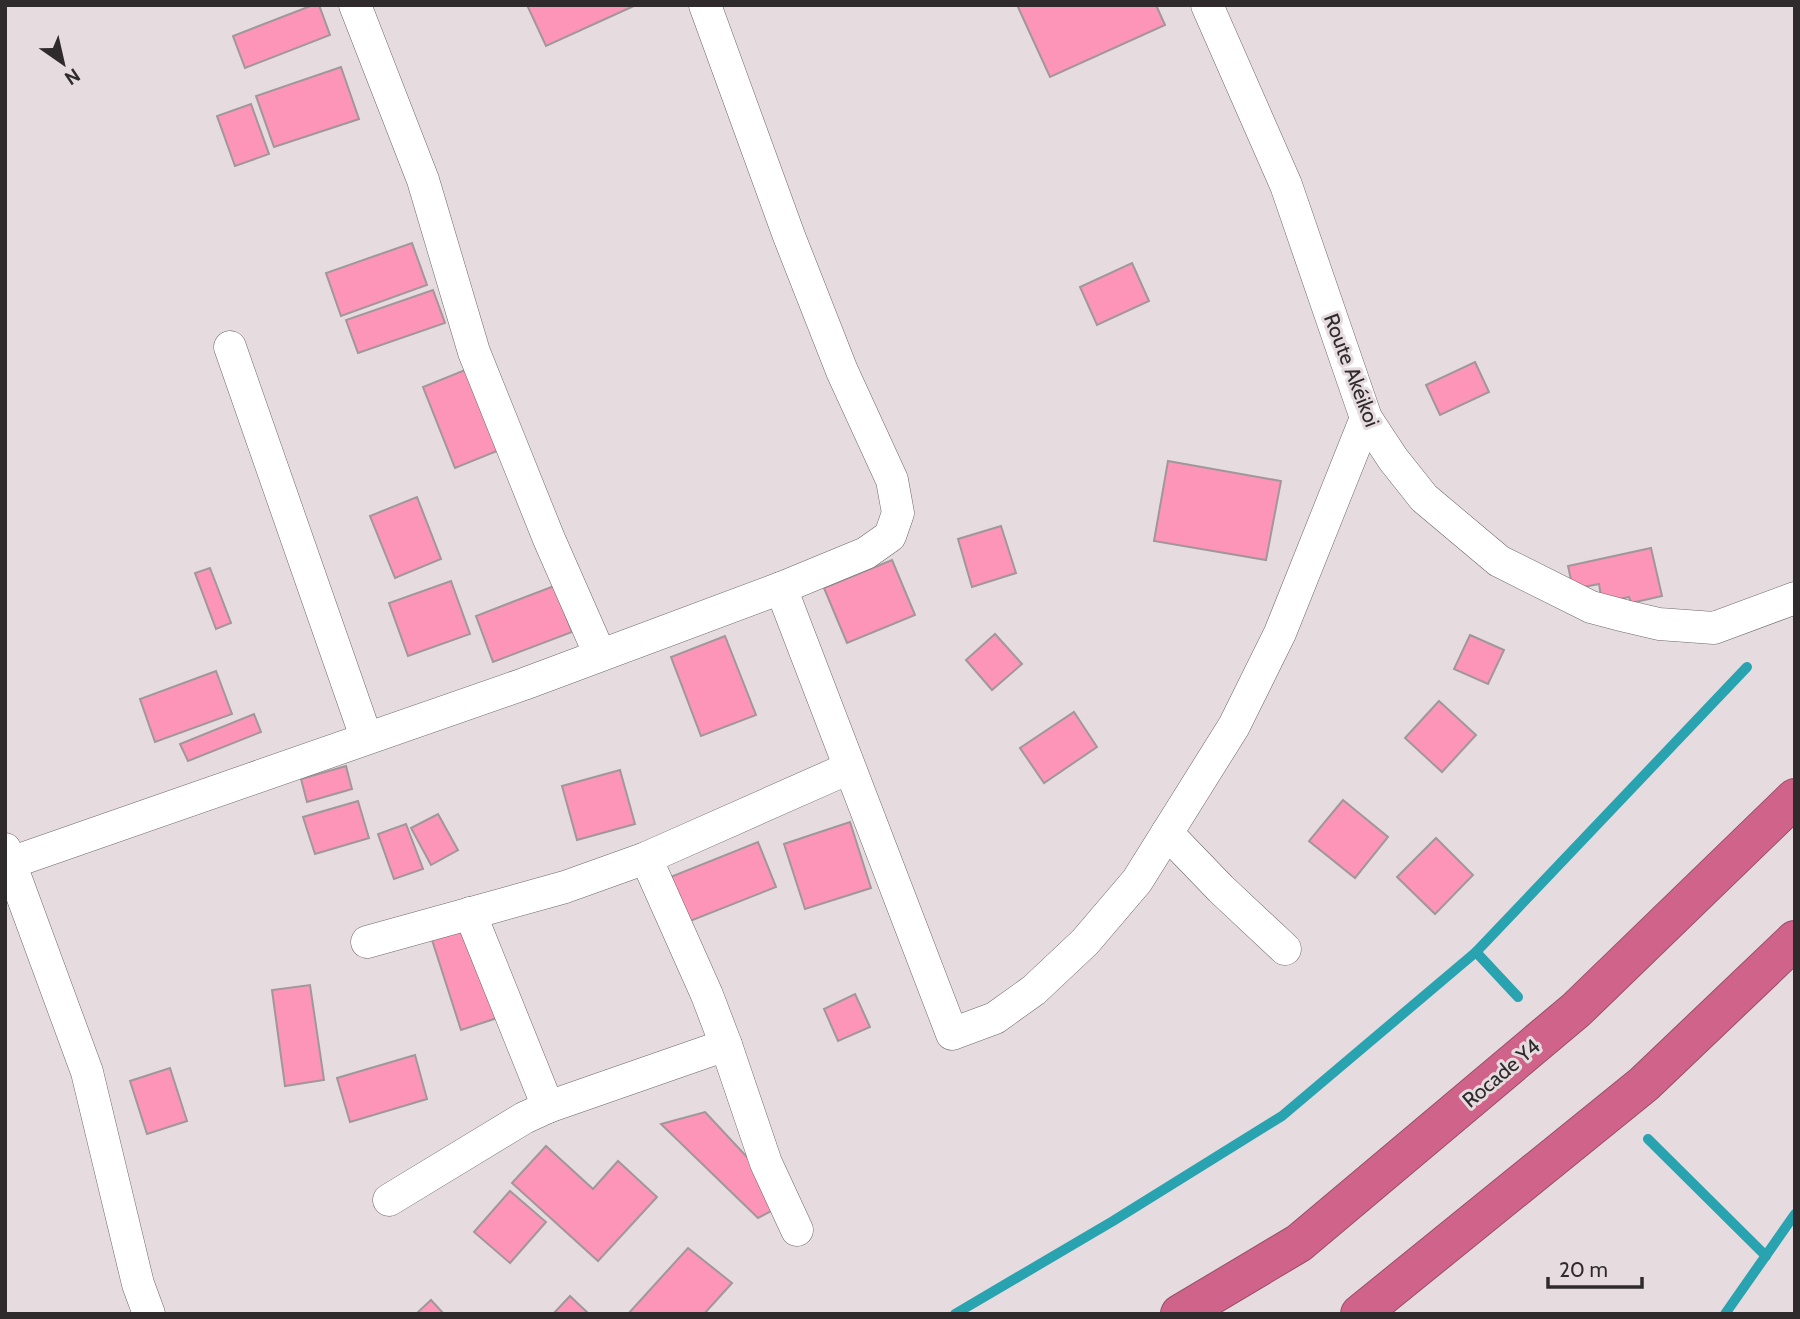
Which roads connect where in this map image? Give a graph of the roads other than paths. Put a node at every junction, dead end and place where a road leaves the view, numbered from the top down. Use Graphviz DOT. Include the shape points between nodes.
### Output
graph roads {
  1 [pos="355,5"];
  2 [pos="705,5"];
  3 [pos="1207,5"];
  4 [pos="230,347"];
  5 [pos="1366,418"];
  6 [pos="781,588"];
  7 [pos="1795,598"];
  8 [pos="600,655"];
  9 [pos="366,737"];
  10 [pos="849,768"];
  11 [pos="1795,799"];
  12 [pos="1167,833"];
  13 [pos="8,856"];
  14 [pos="646,858"];
  15 [pos="470,914"];
  16 [pos="1795,940"];
  17 [pos="367,942"];
  18 [pos="1286,949"];
  19 [pos="726,1045"];
  20 [pos="548,1107"];
  21 [pos="388,1200"];
  22 [pos="797,1230"];
  23 [pos="149,1314"];
  24 [pos="1180,1314"];
  25 [pos="1360,1314"];
  1 -- 8 [label="street" via="423,180 479,363"];
  2 -- 6 [label="street" via="842,371 892,480 898,513 890,536 866,553"];
  3 -- 5 [label="street, Route Akéikoi" via="1286,185"];
  4 -- 9 [label="street"];
  5 -- 7 [label="street, Route Akéikoi" via="1424,498 1459,530 1499,561 1591,607 1659,624 1714,628"];
  5 -- 12 [label="street" via="1280,632 1234,726"];
  6 -- 8 [label="street"];
  6 -- 10 [label="street"];
  8 -- 9 [label="street"];
  9 -- 13 [label="street"];
  10 -- 12 [label="street" via="952,1034 995,1018 1034,990 1085,942 1137,881"];
  10 -- 14 [label="street"];
  11 -- 24 [label="highway, Rocade Y4" via="1576,1010 1310,1234"];
  12 -- 18 [label="street"];
  13 -- 23 [label="street" via="87,1072"];
  14 -- 15 [label="street"];
  14 -- 19 [label="street"];
  15 -- 17 [label="street"];
  15 -- 20 [label="street"];
  16 -- 25 [label="highway" via="1644,1084"];
  19 -- 20 [label="street"];
  19 -- 22 [label="street" via="766,1163"];
  20 -- 21 [label="street"];
}
